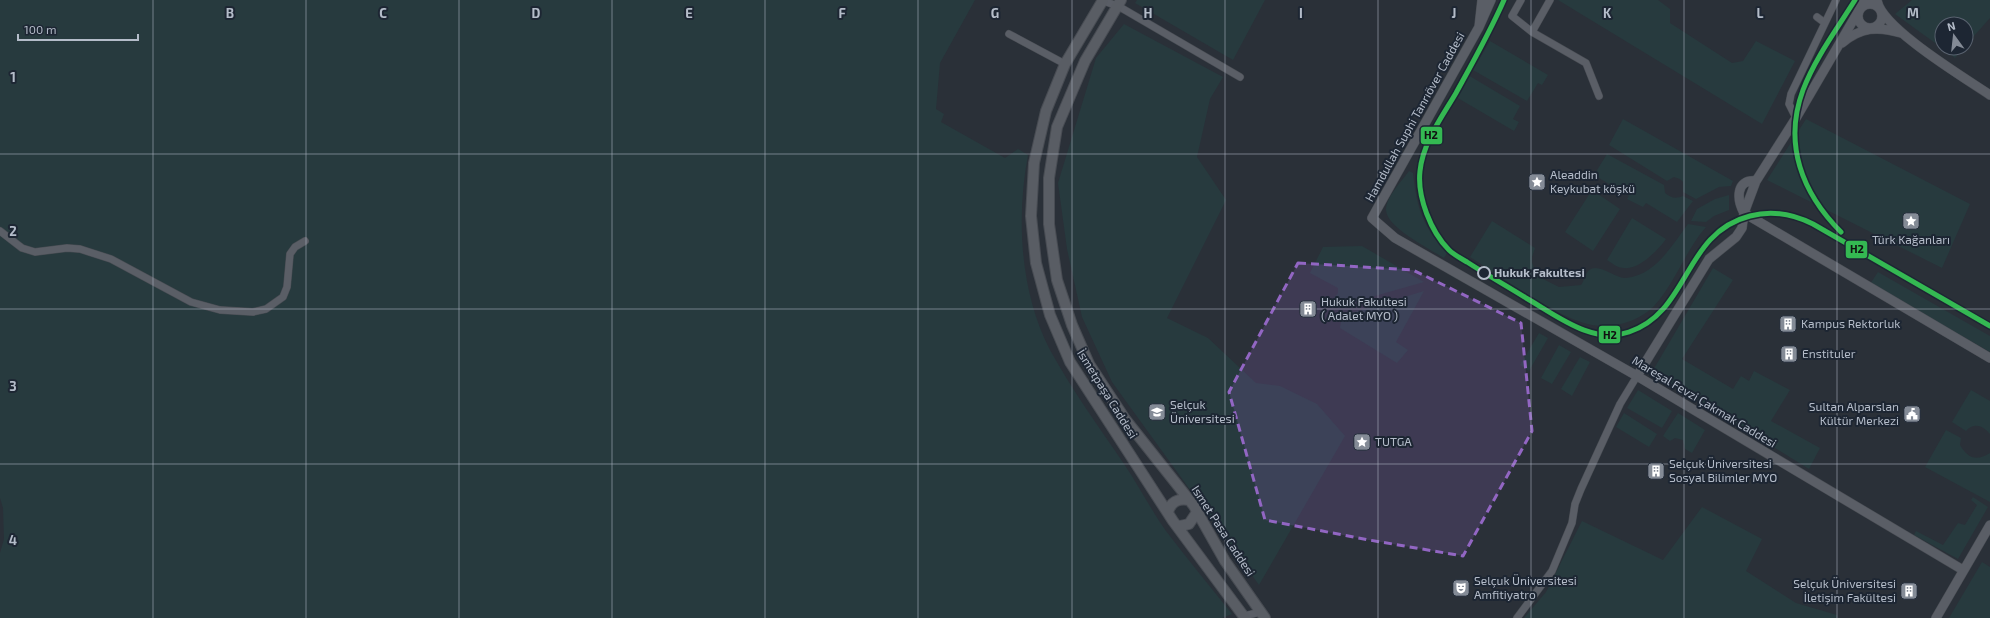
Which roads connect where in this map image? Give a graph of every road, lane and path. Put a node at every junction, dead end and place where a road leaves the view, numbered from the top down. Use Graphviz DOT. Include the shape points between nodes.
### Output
graph roads {
  1 [pos="1103,0"];
  2 [pos="1482,0"];
  3 [pos="1491,0"];
  4 [pos="1521,0"];
  5 [pos="1550,0"];
  6 [pos="1836,0"];
  7 [pos="1865,0"];
  8 [pos="1119,3"];
  9 [pos="1878,4"];
  10 [pos="1860,10"];
  11 [pos="1817,17"];
  12 [pos="1825,23"];
  13 [pos="1479,27"];
  14 [pos="1871,28"];
  15 [pos="1532,32"];
  16 [pos="1009,34"];
  17 [pos="1811,34"];
  18 [pos="1902,34"];
  19 [pos="1817,39"];
  20 [pos="1838,46"];
  21 [pos="1065,64"];
  22 [pos="1240,77"];
  23 [pos="1990,95"];
  24 [pos="1599,96"];
  25 [pos="1796,118"];
  26 [pos="1744,213"];
  27 [pos="1372,218"];
  28 [pos="0,231"];
  29 [pos="305,241"];
  30 [pos="1990,358"];
  31 [pos="1637,376"];
  32 [pos="1189,500"];
  33 [pos="1197,512"];
  34 [pos="1168,513"];
  35 [pos="1176,525"];
  36 [pos="1990,525"];
  37 [pos="1963,570"];
  38 [pos="1263,615"];
  39 [pos="1244,617"];
  40 [pos="1518,618"];
  41 [pos="1936,618"];
  1 -- 8 [label="street"];
  1 -- 21 [label="main road, İsmetpaşa Caddesi"];
  2 -- 13 [label="street"];
  3 -- 13 [label="street, Hamdullah Suphi Tanrıöver Caddesi"];
  4 -- 15 [label="street" via="1512,16"];
  5 -- 15 [label="street"];
  6 -- 12 [label="street"];
  7 -- 10 [label="street"];
  8 -- 22 [label="street"];
  8 -- 32 [label="main road, Ismet Pasa Caddesi" via="1085,62 1057,127 1049,178 1049,224 1057,280 1072,325 1089,364 1125,419"];
  9 -- 10 [label="street" via="1869,4"];
  9 -- 14 [label="street" via="1882,19 1878,26"];
  9 -- 18 [label="street"];
  10 -- 14 [label="street" via="1859,21 1864,27"];
  10 -- 20 [label="street"];
  11 -- 12 [label="street"];
  12 -- 19 [label="street"];
  13 -- 27 [label="street, Hamdullah Suphi Tanrıöver Caddesi"];
  14 -- 18 [label="street"];
  14 -- 20 [label="street" via="1854,34"];
  15 -- 24 [label="street" via="1586,63"];
  16 -- 21 [label="street"];
  17 -- 19 [label="street"];
  18 -- 23 [label="street"];
  19 -- 25 [label="street" via="1791,94 1789,104"];
  20 -- 25 [label="street"];
  21 -- 34 [label="main road, İsmetpaşa Caddesi" via="1046,111 1034,163 1031,216 1036,263 1050,315 1070,362"];
  25 -- 26 [label="street" via="1756,182 1744,183 1738,200"];
  26 -- 30 [label="street"];
  26 -- 31 [label="street" via="1742,228 1709,259"];
  27 -- 31 [label="street, Mareşal Fevzi Çakmak Caddesi" via="1395,238"];
  28 -- 29 [label="street" via="22,248 35,252 80,249 111,259 191,302 220,310 253,312 266,309 283,297 287,287 290,254 294,247"];
  31 -- 37 [label="street, Mareşal Fevzi Çakmak Caddesi"];
  31 -- 40 [label="street" via="1620,404 1575,504 1572,523 1552,571"];
  32 -- 33 [label="main road, Ismet Pasa Caddesi"];
  32 -- 34 [label="main road" via="1174,501"];
  33 -- 35 [label="main road" via="1189,524"];
  33 -- 38 [label="main road, Ismet Pasa Caddesi" via="1225,561"];
  34 -- 35 [label="main road, İsmetpaşa Caddesi"];
  35 -- 39 [label="main road, İsmetpaşa Caddesi"];
  36 -- 37 [label="street"];
  37 -- 41 [label="street"];
  38 -- 39 [label="street"];
}
